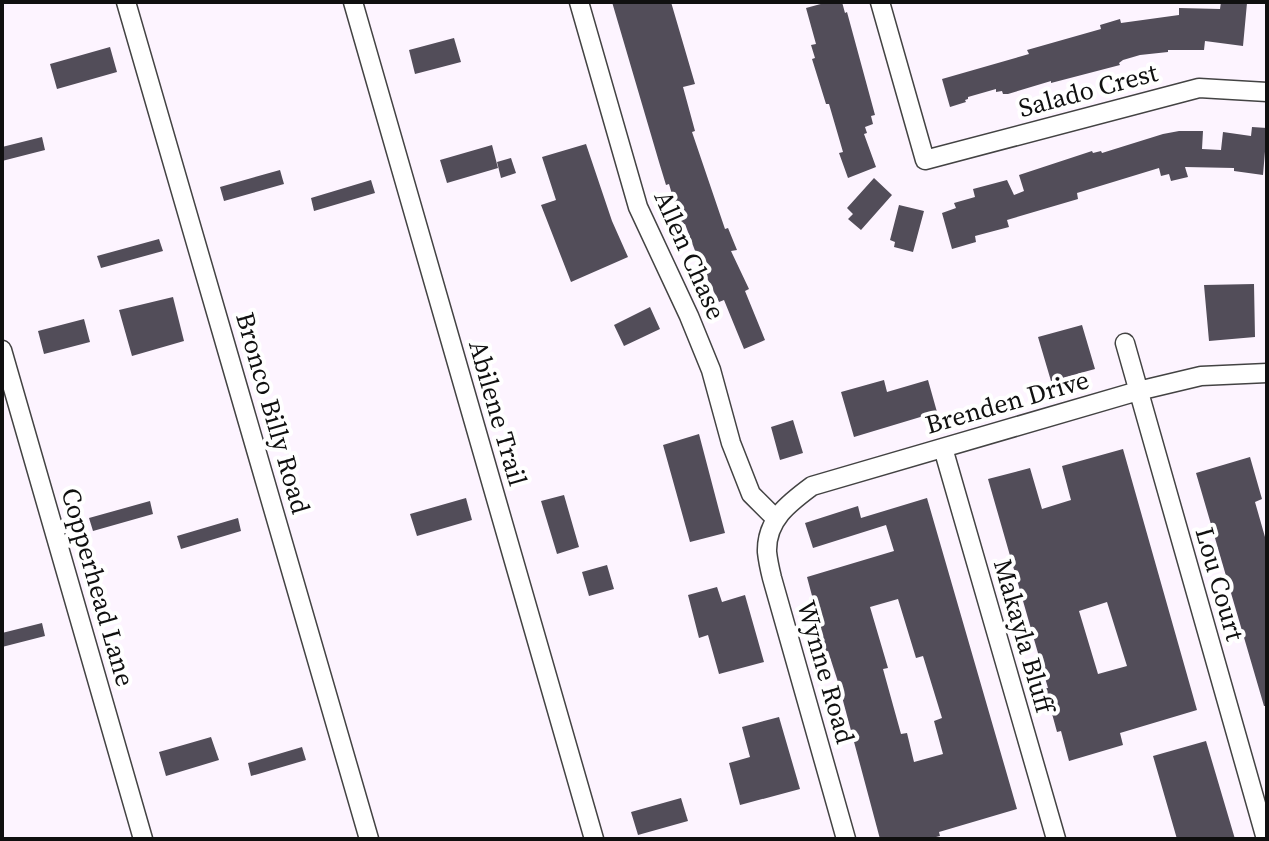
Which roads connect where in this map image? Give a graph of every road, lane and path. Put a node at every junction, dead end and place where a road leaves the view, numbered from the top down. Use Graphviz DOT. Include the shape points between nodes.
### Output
graph roads {
  1 [pos="126,2"];
  2 [pos="353,2"];
  3 [pos="579,2"];
  4 [pos="880,2"];
  5 [pos="1267,92"];
  6 [pos="1125,343"];
  7 [pos="2,350"];
  8 [pos="1267,373"];
  9 [pos="1138,391"];
  10 [pos="943,448"];
  11 [pos="775,518"];
  12 [pos="143,839"];
  13 [pos="369,839"];
  14 [pos="594,839"];
  15 [pos="846,839"];
  16 [pos="1056,839"];
  17 [pos="1266,839"];
  1 -- 13 [label="street, Bronco Billy Road"];
  2 -- 14 [label="street, Abilene Trail"];
  3 -- 11 [label="street, Allen Chase" via="638,207 711,370 751,494"];
  4 -- 5 [label="street, Salado Crest" via="925,160 1199,88"];
  6 -- 9 [label="street, Lou Court"];
  7 -- 12 [label="street, Copperhead Lane"];
  8 -- 9 [label="street, Brenden Drive" via="1201,376"];
  9 -- 10 [label="street, Brenden Drive"];
  9 -- 17 [label="street, Lou Court"];
  10 -- 11 [label="street, Brenden Drive" via="812,486"];
  10 -- 16 [label="street, Makayla Bluff"];
  11 -- 15 [label="street, Wynne Road" via="767,551 772,578"];
}
